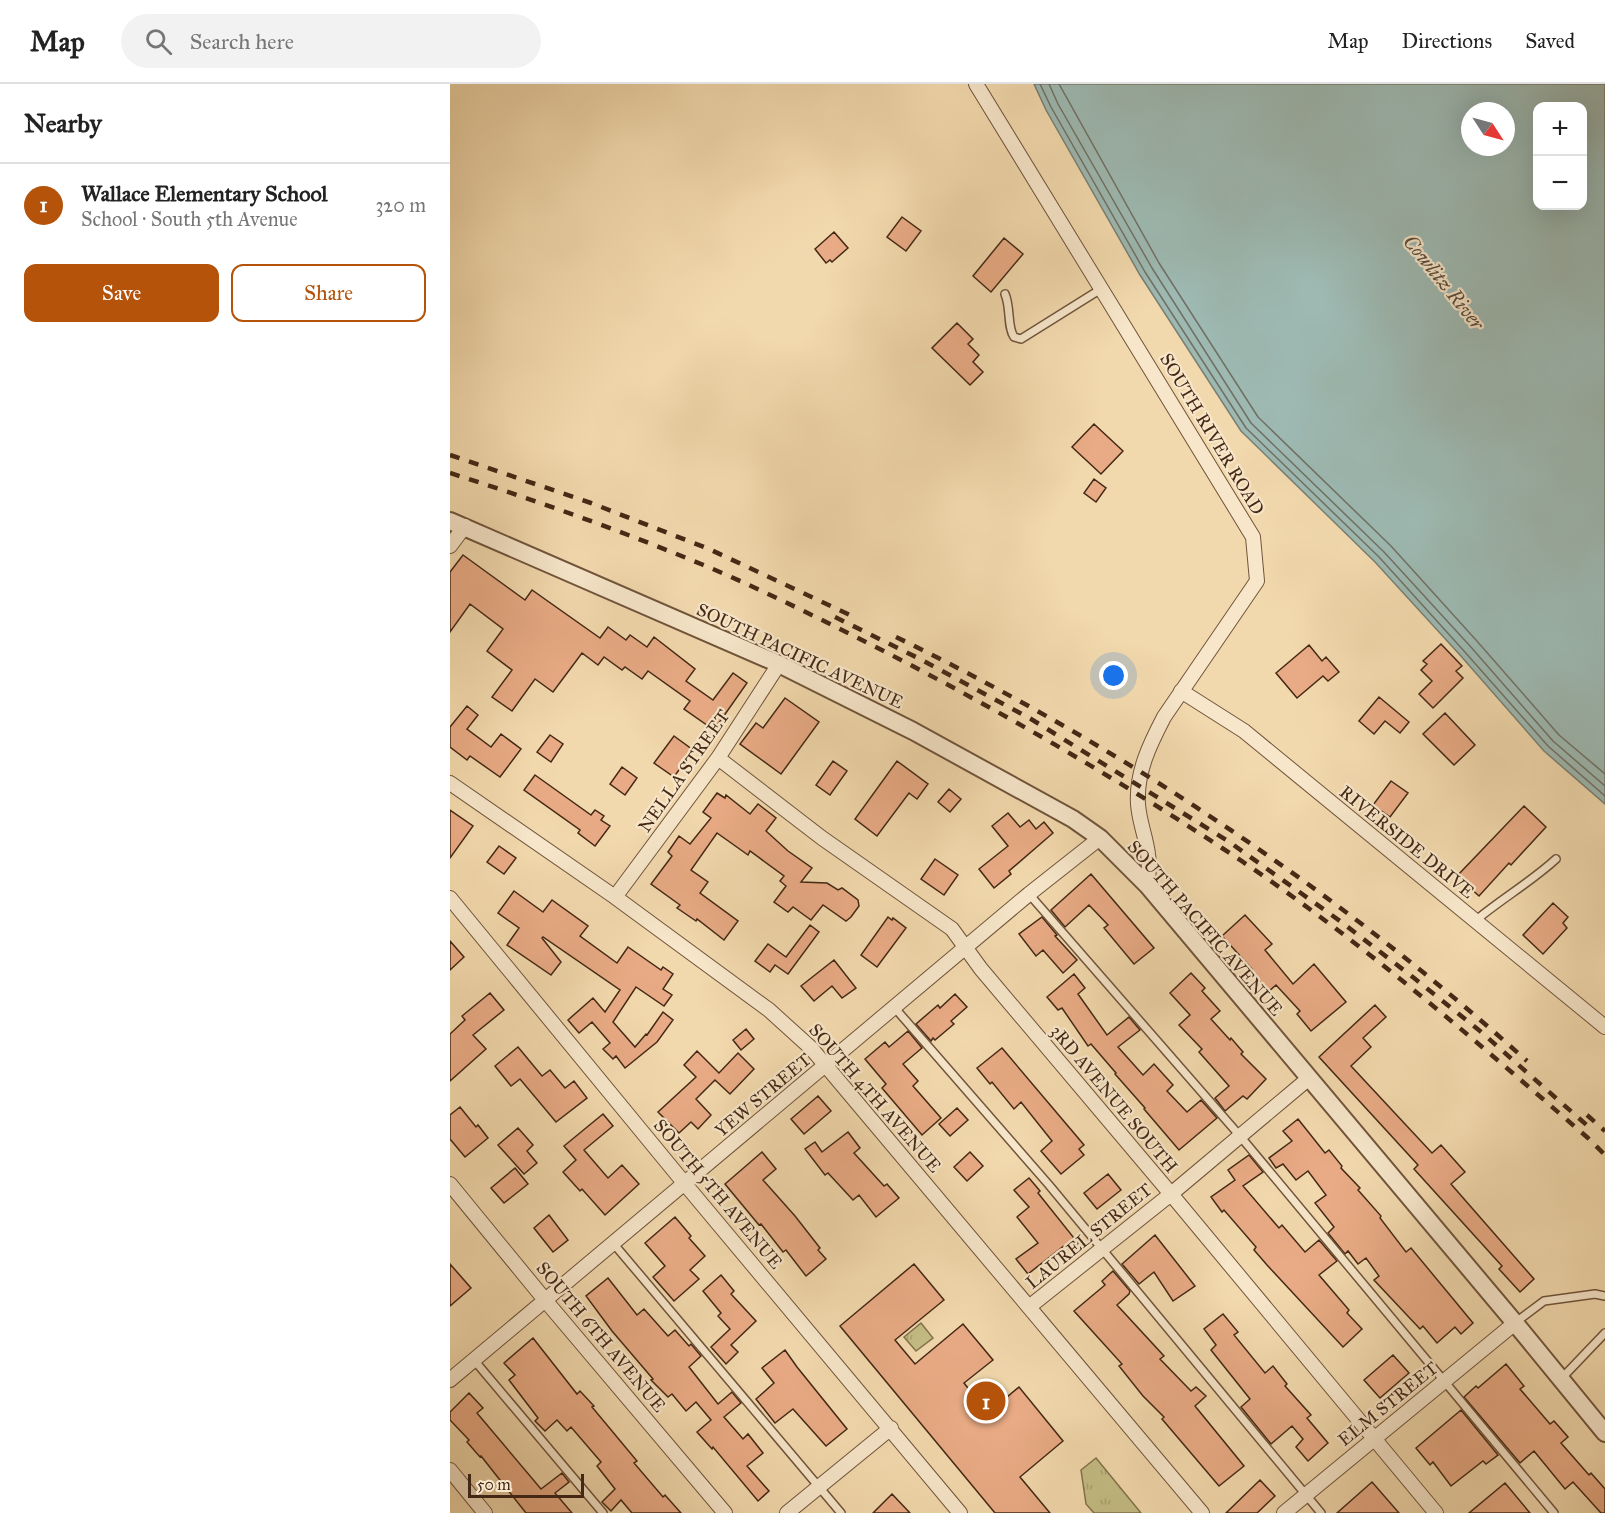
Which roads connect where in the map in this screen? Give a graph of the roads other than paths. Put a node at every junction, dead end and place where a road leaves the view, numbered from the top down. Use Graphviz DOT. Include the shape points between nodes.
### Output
graph roads {
  1 [pos="976,84"];
  2 [pos="1101,289"];
  3 [pos="1005,294"];
  4 [pos="457,523"];
  5 [pos="450,546"];
  6 [pos="779,664"];
  7 [pos="1181,691"];
  8 [pos="718,758"];
  9 [pos="450,783"];
  10 [pos="1100,838"];
  11 [pos="1556,859"];
  12 [pos="1148,886"];
  13 [pos="1029,894"];
  14 [pos="615,897"];
  15 [pos="450,898"];
  16 [pos="1475,921"];
  17 [pos="966,948"];
  18 [pos="894,1007"];
  19 [pos="1605,1028"];
  20 [pos="825,1066"];
  21 [pos="1308,1079"];
  22 [pos="1240,1136"];
  23 [pos="450,1184"];
  24 [pos="685,1184"];
  25 [pos="1171,1194"];
  26 [pos="614,1243"];
  27 [pos="1102,1249"];
  28 [pos="1605,1296"];
  29 [pos="545,1300"];
  30 [pos="1029,1306"];
  31 [pos="1515,1323"];
  32 [pos="1605,1333"];
  33 [pos="474,1360"];
  34 [pos="1561,1379"];
  35 [pos="450,1380"];
  36 [pos="1444,1381"];
  37 [pos="891,1428"];
  38 [pos="1605,1433"];
  39 [pos="1374,1438"];
  40 [pos="450,1470"];
  41 [pos="819,1487"];
  42 [pos="1306,1495"];
  43 [pos="485,1513"];
  44 [pos="603,1513"];
  45 [pos="725,1513"];
  46 [pos="787,1513"];
  47 [pos="841,1513"];
  48 [pos="960,1513"];
  49 [pos="1202,1513"];
  50 [pos="1284,1513"];
  51 [pos="1321,1513"];
  52 [pos="1436,1513"];
  53 [pos="1554,1513"];
  1 -- 2 [label="street, SOUTH RIVER ROAD"];
  2 -- 3 [label="lane" via="1021,339 1011,332 1010,304"];
  2 -- 7 [label="street, SOUTH RIVER ROAD" via="1253,537 1257,581"];
  4 -- 5 [label="street"];
  4 -- 6 [label="street, SOUTH PACIFIC AVENUE"];
  6 -- 8 [label="street, NELLA STREET"];
  6 -- 10 [label="street, SOUTH PACIFIC AVENUE" via="914,731 1073,819"];
  7 -- 12 [label="street, SOUTH RIVER ROAD" via="1152,740 1138,785 1138,807 1149,855"];
  7 -- 16 [label="street, RIVERSIDE DRIVE" via="1244,731"];
  8 -- 14 [label="street, NELLA STREET"];
  8 -- 17 [label="street, 3RD AVENUE SOUTH" via="822,838 952,929"];
  9 -- 14 [label="street, SOUTH 4TH AVENUE"];
  10 -- 12 [label="street, SOUTH PACIFIC AVENUE"];
  10 -- 13 [label="street, YEW STREET"];
  11 -- 16 [label="lane"];
  12 -- 21 [label="street, SOUTH PACIFIC AVENUE"];
  13 -- 17 [label="street, YEW STREET"];
  13 -- 22 [label="lane"];
  14 -- 20 [label="street, SOUTH 4TH AVENUE" via="769,1010"];
  15 -- 24 [label="street, SOUTH 5TH AVENUE"];
  16 -- 19 [label="street, RIVERSIDE DRIVE"];
  17 -- 18 [label="street, YEW STREET"];
  17 -- 25 [label="street, 3RD AVENUE SOUTH"];
  18 -- 20 [label="street, YEW STREET"];
  18 -- 27 [label="lane"];
  20 -- 24 [label="street, YEW STREET"];
  20 -- 30 [label="street, SOUTH 4TH AVENUE"];
  21 -- 22 [label="street, LAUREL STREET"];
  21 -- 31 [label="street, SOUTH PACIFIC AVENUE"];
  22 -- 25 [label="street, LAUREL STREET"];
  22 -- 36 [label="lane"];
  23 -- 29 [label="street, SOUTH 6TH AVENUE"];
  24 -- 26 [label="street, YEW STREET"];
  24 -- 37 [label="street, SOUTH 5TH AVENUE"];
  25 -- 27 [label="street, LAUREL STREET"];
  25 -- 39 [label="street, 3RD AVENUE SOUTH"];
  26 -- 29 [label="street, YEW STREET"];
  26 -- 41 [label="lane"];
  27 -- 30 [label="street, LAUREL STREET"];
  27 -- 42 [label="lane"];
  28 -- 31 [label="lane" via="1544,1301"];
  29 -- 33 [label="street, YEW STREET"];
  29 -- 45 [label="street, SOUTH 6TH AVENUE"];
  30 -- 49 [label="street, SOUTH 4TH AVENUE"];
  31 -- 34 [label="street, SOUTH PACIFIC AVENUE"];
  31 -- 36 [label="street, ELM STREET"];
  32 -- 34 [label="lane"];
  33 -- 35 [label="street, YEW STREET"];
  33 -- 44 [label="lane"];
  34 -- 38 [label="street, SOUTH PACIFIC AVENUE"];
  36 -- 39 [label="street, ELM STREET"];
  36 -- 53 [label="lane"];
  37 -- 41 [label="street"];
  37 -- 48 [label="street, SOUTH 5TH AVENUE"];
  39 -- 42 [label="street, ELM STREET"];
  39 -- 52 [label="street, 3RD AVENUE SOUTH"];
  40 -- 43 [label="street"];
  41 -- 46 [label="street"];
  41 -- 47 [label="lane"];
  42 -- 50 [label="street, ELM STREET"];
  42 -- 51 [label="lane"];
}
